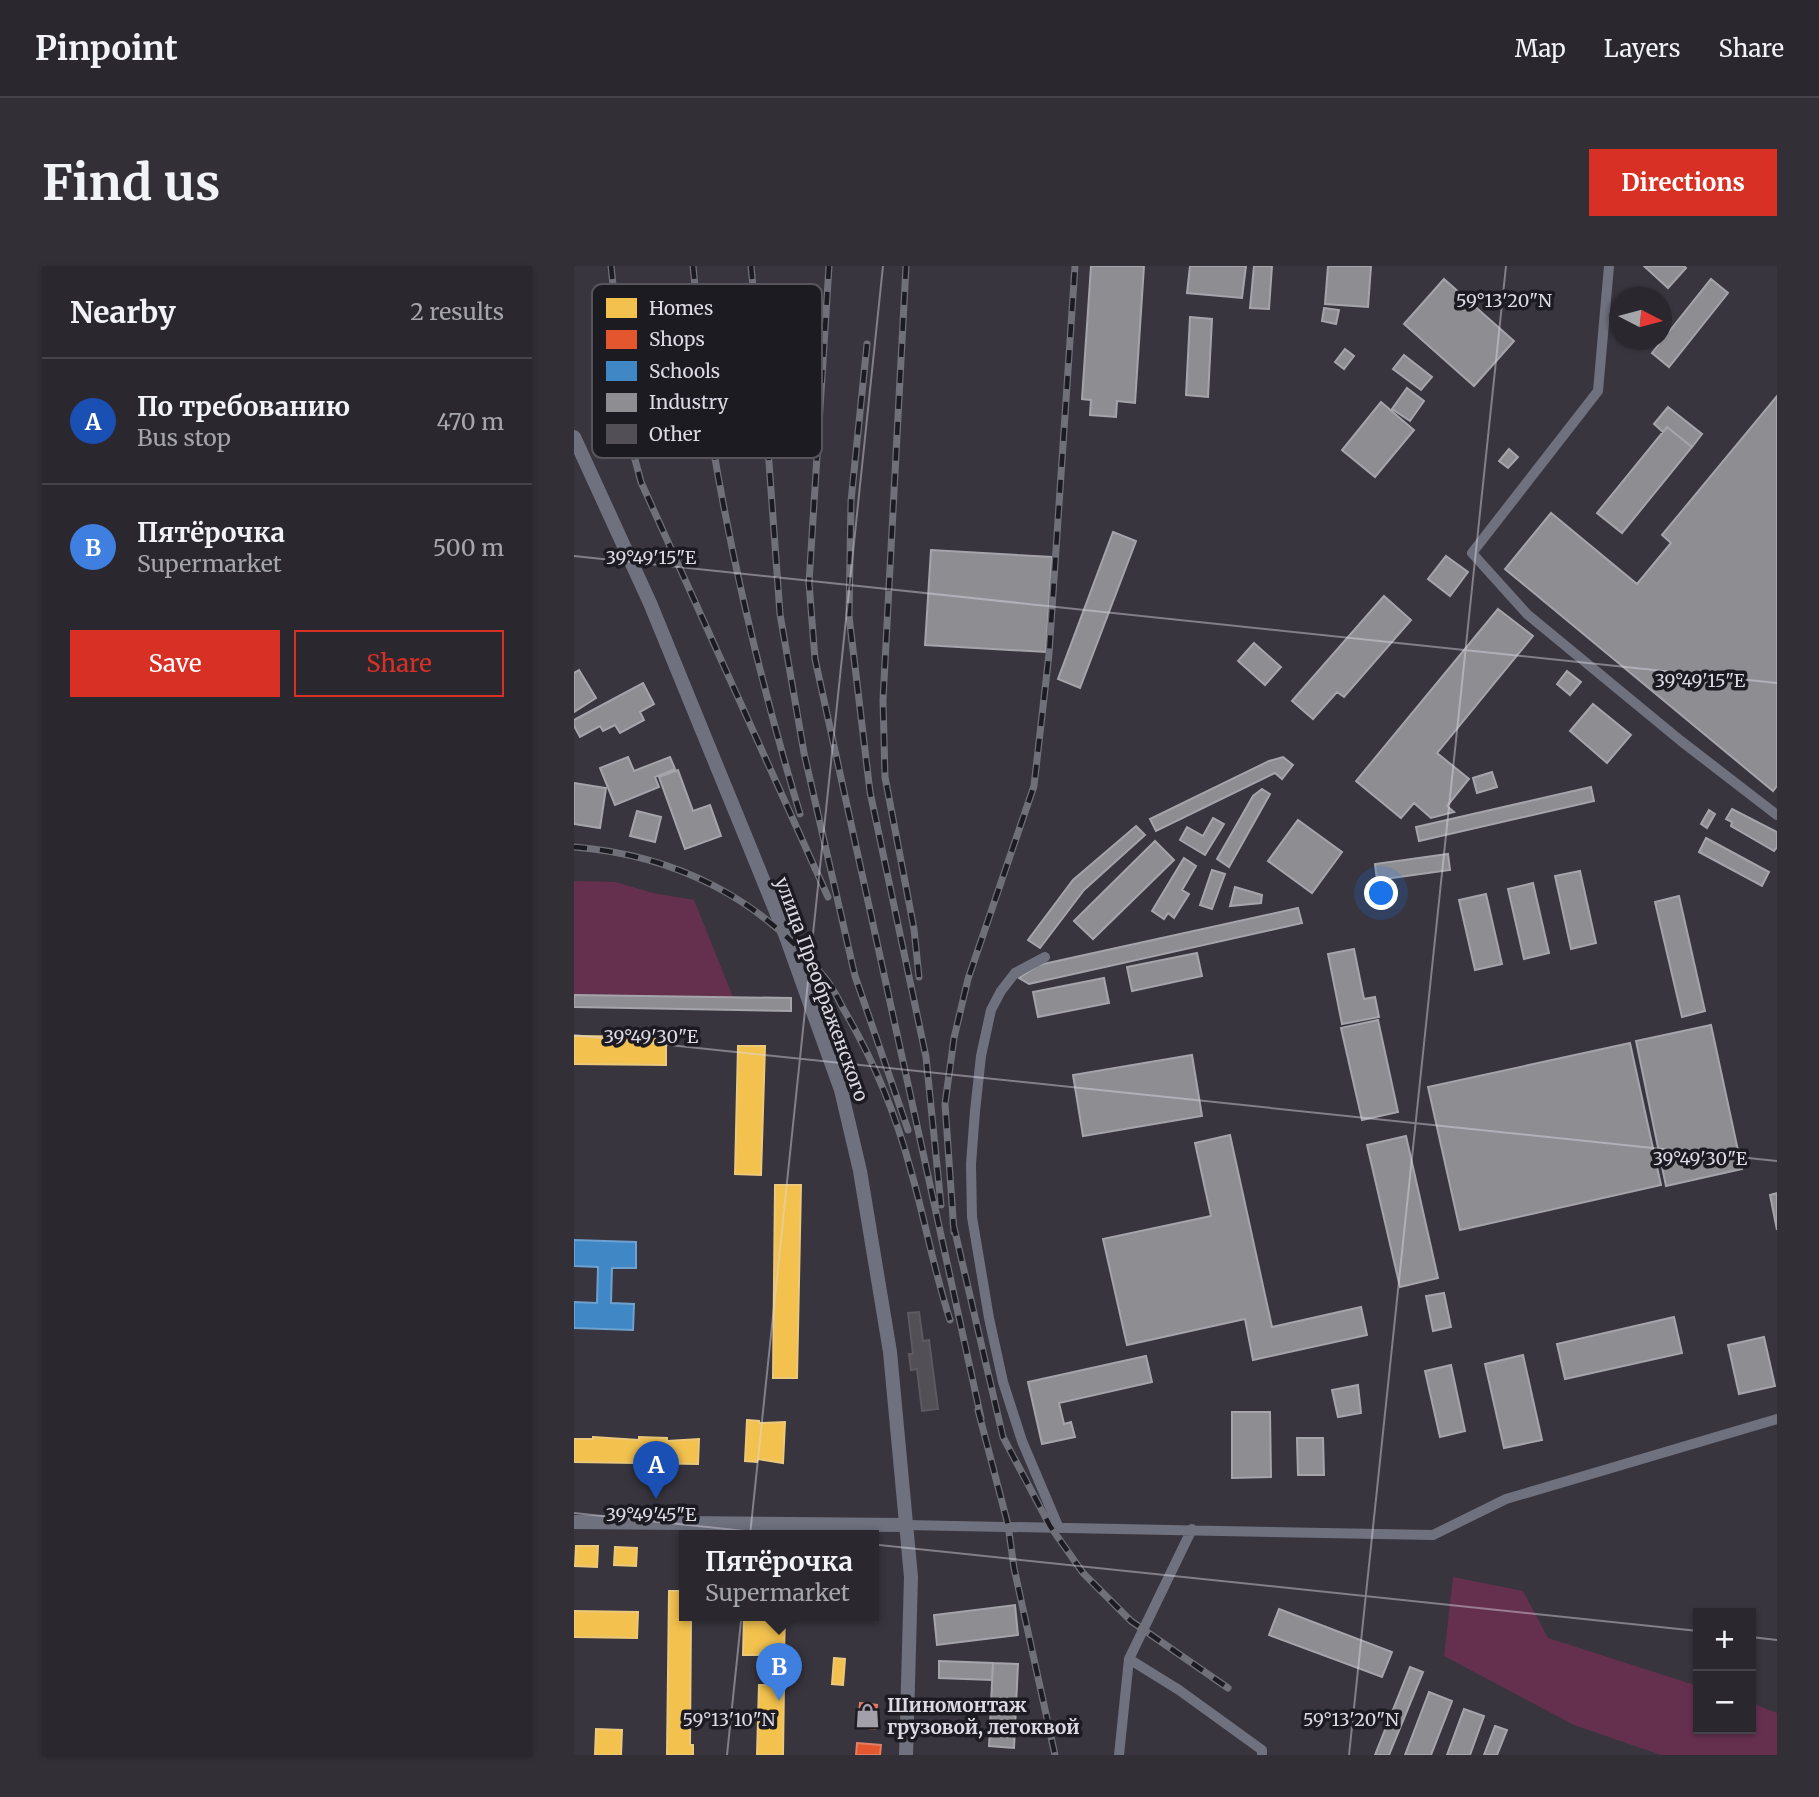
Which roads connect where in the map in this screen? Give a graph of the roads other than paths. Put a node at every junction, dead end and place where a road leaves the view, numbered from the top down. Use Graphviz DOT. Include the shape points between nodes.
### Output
graph roads {
  1 [pos="1609,266"];
  2 [pos="574,437"];
  3 [pos="1777,815"];
  4 [pos="1045,957"];
  5 [pos="1777,1419"];
  6 [pos="574,1522"];
  7 [pos="905,1525"];
  8 [pos="1058,1526"];
  9 [pos="1192,1529"];
  10 [pos="1129,1659"];
  11 [pos="1264,1753"];
  12 [pos="906,1755"];
  13 [pos="1119,1755"];
  1 -- 3 [label="street" via="1598,391 1472,553 1527,614"];
  2 -- 7 [label="street, улица Преображенского" via="650,603 751,850 841,1090 860,1171 890,1352"];
  4 -- 8 [label="street" via="1015,973 991,1010 975,1111 972,1217 1003,1382"];
  5 -- 9 [label="street" via="1506,1499 1433,1535"];
  6 -- 7 [label="street"];
  7 -- 8 [label="street"];
  7 -- 12 [label="street, улица Преображенского" via="911,1577"];
  8 -- 9 [label="street"];
  9 -- 10 [label="street"];
  10 -- 11 [label="street"];
  10 -- 13 [label="street"];
}
